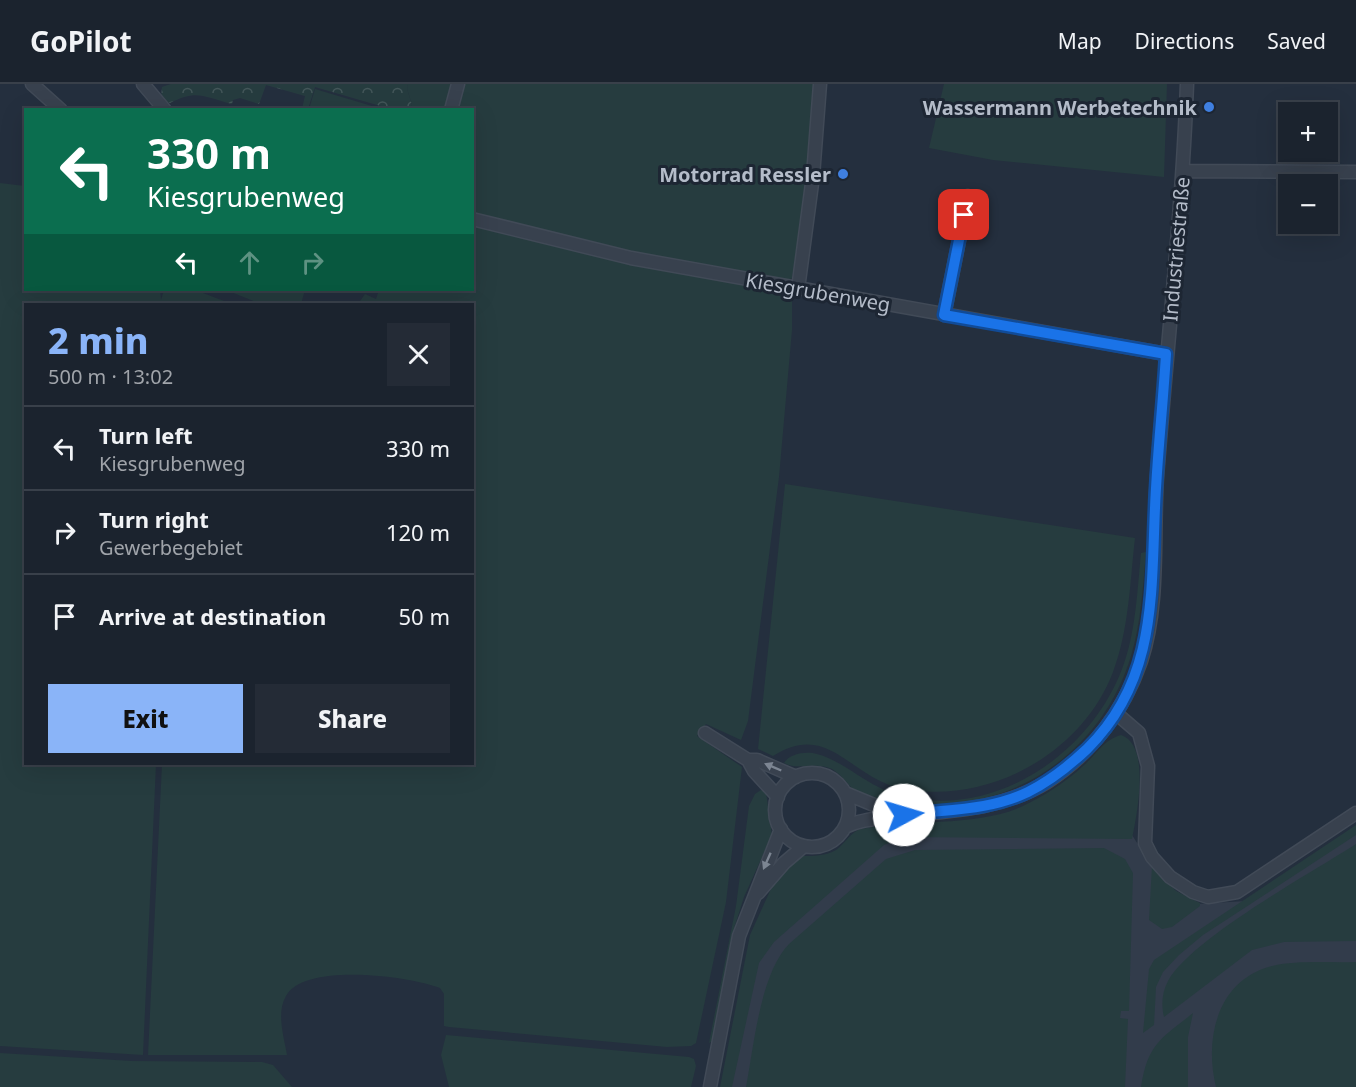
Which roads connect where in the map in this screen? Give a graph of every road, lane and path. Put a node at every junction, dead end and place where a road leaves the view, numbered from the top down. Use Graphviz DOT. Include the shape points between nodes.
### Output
graph roads {
  1 [pos="32,84"];
  2 [pos="144,84"];
  3 [pos="458,84"];
  4 [pos="820,84"];
  5 [pos="1187,84"];
  6 [pos="59,108"];
  7 [pos="163,108"];
  8 [pos="452,108"];
  9 [pos="1184,171"];
  10 [pos="1356,172"];
  11 [pos="968,196"];
  12 [pos="474,219"];
  13 [pos="798,289"];
  14 [pos="944,315"];
  15 [pos="1166,354"];
  16 [pos="1117,714"];
  17 [pos="705,733"];
  18 [pos="748,760"];
  19 [pos="796,777"];
  20 [pos="845,793"];
  21 [pos="778,796"];
  22 [pos="917,813"];
  23 [pos="1356,813"];
  24 [pos="845,827"];
  25 [pos="781,830"];
  26 [pos="804,846"];
  27 [pos="757,893"];
  28 [pos="710,1087"];
  1 -- 6 [label="street"];
  2 -- 7 [label="street"];
  3 -- 8 [label="street"];
  4 -- 13 [label="street"];
  5 -- 9 [label="street, Industriestraße"];
  9 -- 10 [label="street"];
  9 -- 15 [label="street, Industriestraße"];
  11 -- 14 [label="street"];
  12 -- 13 [label="street, Kiesgrubenweg" via="632,258"];
  13 -- 14 [label="street, Kiesgrubenweg"];
  14 -- 15 [label="street, Kiesgrubenweg"];
  15 -- 16 [label="street, Industriestraße" via="1149,620 1141,660"];
  16 -- 22 [label="street, Industriestraße" via="1075,761 1027,792 975,808"];
  16 -- 23 [label="street" via="1140,734 1148,766 1145,843 1170,877 1193,892 1208,897 1237,892"];
  17 -- 18 [label="street, Industriestraße"];
  19 -- 18 [label="street, Industriestraße, one-way" via="757,760"];
  18 -- 21 [label="street"];
  19 -- 20 [label="street, Industriestraße" via="824,775"];
  19 -- 21 [label="street"];
  20 -- 22 [label="street, Industriestraße" via="874,805"];
  20 -- 24 [label="street" via="849,813"];
  21 -- 25 [label="street" via="776,813"];
  22 -- 24 [label="street, Industriestraße" via="853,822"];
  24 -- 26 [label="street, Industriestraße" via="825,844"];
  25 -- 26 [label="street"];
  25 -- 27 [label="street, Industriestraße, one-way" via="761,874"];
  26 -- 27 [label="street, Industriestraße"];
  27 -- 28 [label="street, Industriestraße" via="739,936"];
}
